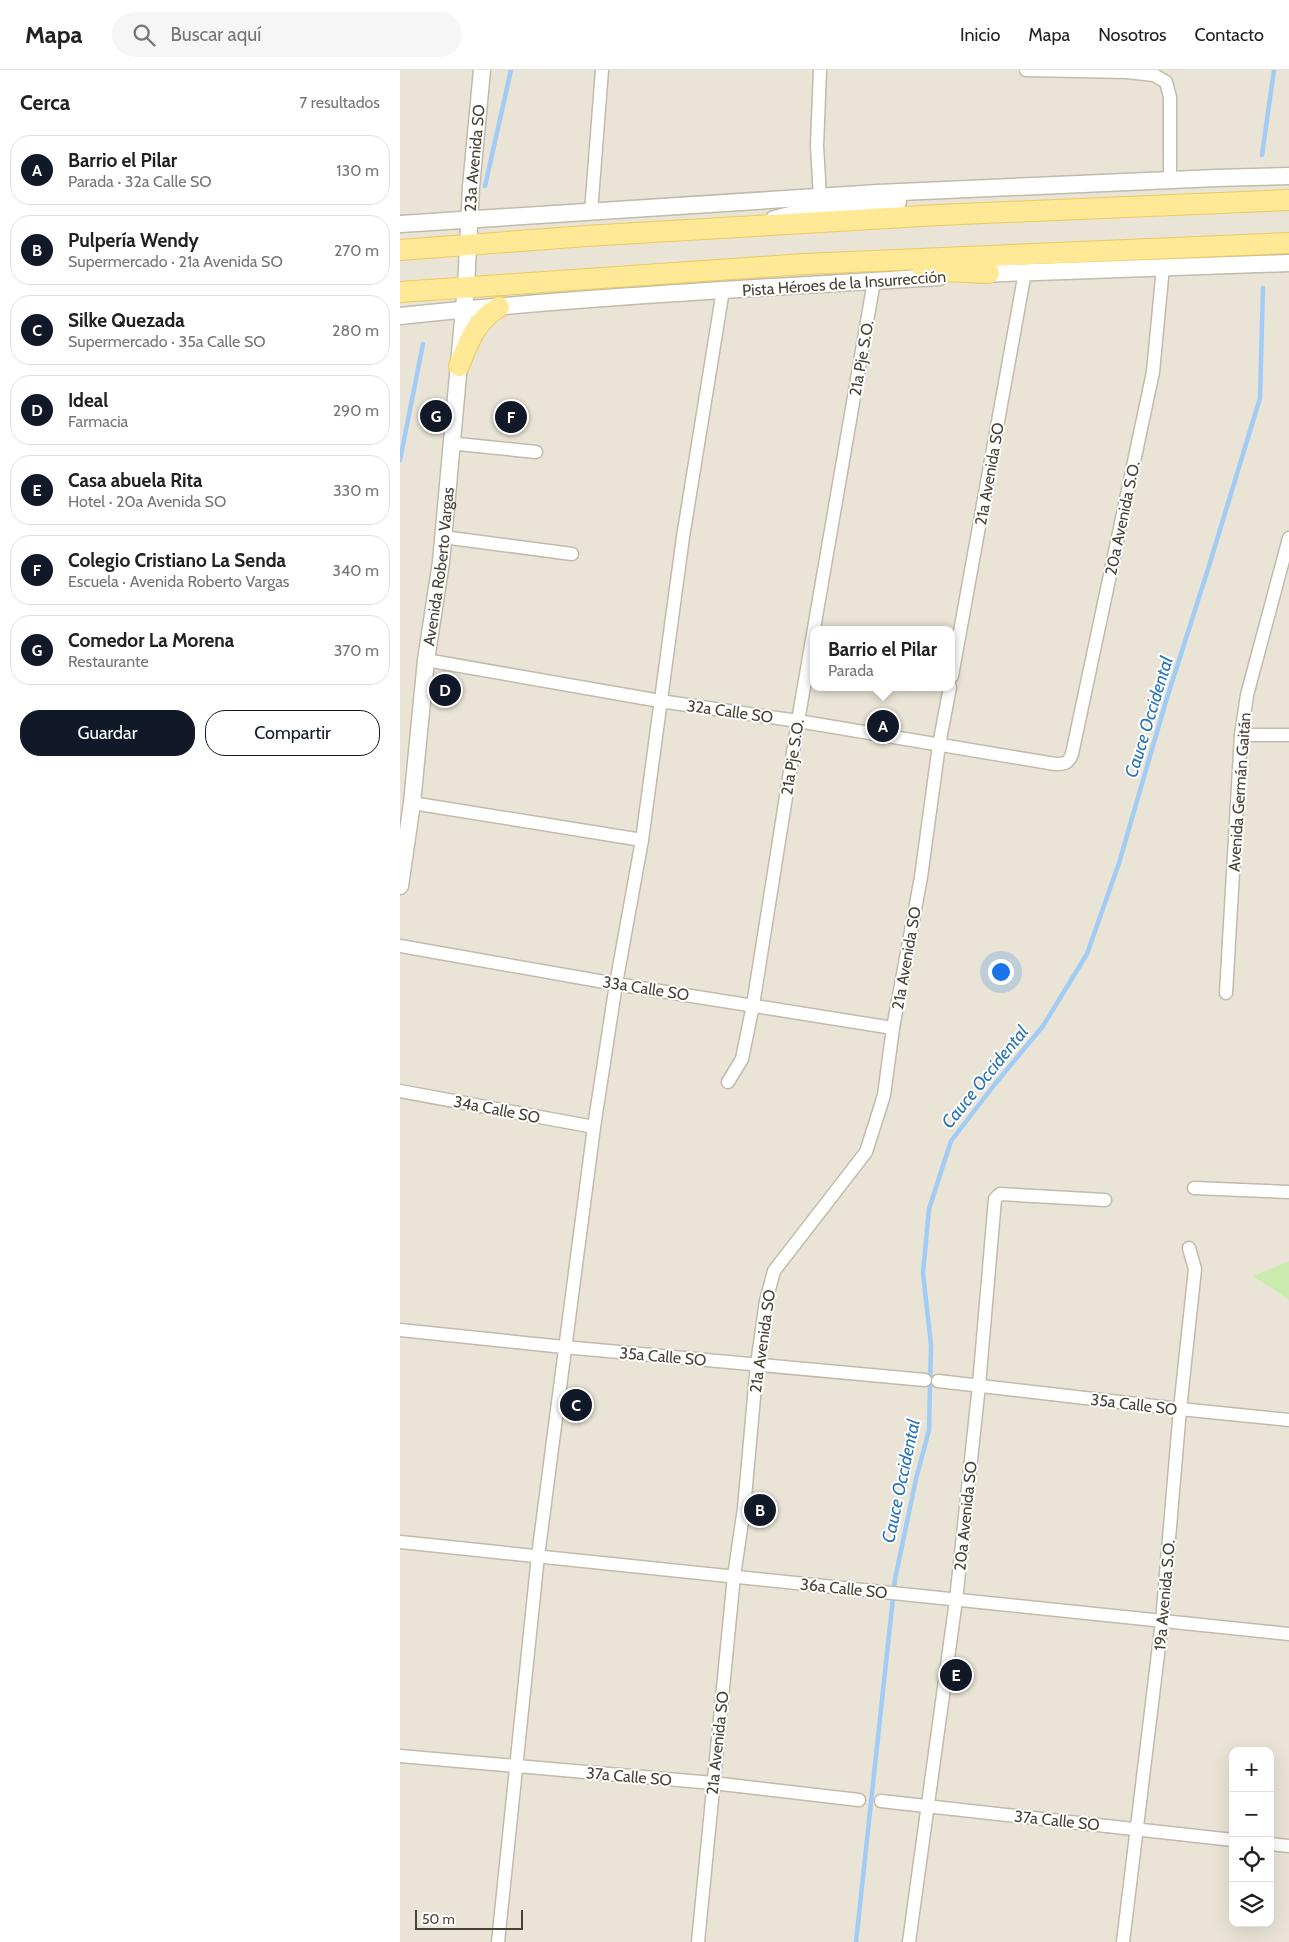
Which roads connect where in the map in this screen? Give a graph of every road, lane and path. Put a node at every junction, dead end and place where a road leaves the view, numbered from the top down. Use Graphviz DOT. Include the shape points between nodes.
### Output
graph roads {
  1 [pos="482,70"];
  2 [pos="602,70"];
  3 [pos="820,70"];
  4 [pos="1026,70"];
  5 [pos="1127,71"];
  6 [pos="1289,176"];
  7 [pos="1170,180"];
  8 [pos="961,189"];
  9 [pos="820,197"];
  10 [pos="1289,200"];
  11 [pos="591,212"];
  12 [pos="470,219"];
  13 [pos="400,224"];
  14 [pos="742,226"];
  15 [pos="1289,243"];
  16 [pos="468,244"];
  17 [pos="400,250"];
  18 [pos="1289,263"];
  19 [pos="1163,267"];
  20 [pos="741,268"];
  21 [pos="1025,272"];
  22 [pos="989,274"];
  23 [pos="874,281"];
  24 [pos="466,287"];
  25 [pos="723,290"];
  26 [pos="400,292"];
  27 [pos="499,307"];
  28 [pos="464,310"];
  29 [pos="400,316"];
  30 [pos="459,366"];
  31 [pos="458,444"];
  32 [pos="536,452"];
  33 [pos="443,537"];
  34 [pos="1289,538"];
  35 [pos="572,554"];
  36 [pos="814,626"];
  37 [pos="810,651"];
  38 [pos="955,659"];
  39 [pos="426,660"];
  40 [pos="949,691"];
  41 [pos="660,701"];
  42 [pos="798,720"];
  43 [pos="1241,735"];
  44 [pos="1289,735"];
  45 [pos="939,745"];
  46 [pos="1064,764"];
  47 [pos="412,803"];
  48 [pos="642,840"];
  49 [pos="400,886"];
  50 [pos="400,946"];
  51 [pos="616,984"];
  52 [pos="1226,993"];
  53 [pos="753,1006"];
  54 [pos="893,1028"];
  55 [pos="728,1082"];
  56 [pos="400,1091"];
  57 [pos="594,1127"];
  58 [pos="1194,1188"];
  59 [pos="1289,1192"];
  60 [pos="1105,1200"];
  61 [pos="1189,1248"];
  62 [pos="400,1330"];
  63 [pos="564,1347"];
  64 [pos="757,1364"];
  65 [pos="979,1385"];
  66 [pos="1180,1409"];
  67 [pos="1289,1420"];
  68 [pos="400,1542"];
  69 [pos="538,1556"];
  70 [pos="734,1576"];
  71 [pos="956,1600"];
  72 [pos="1162,1621"];
  73 [pos="1289,1634"];
  74 [pos="400,1756"];
  75 [pos="516,1766"];
  76 [pos="714,1784"];
  77 [pos="858,1800"];
  78 [pos="880,1801"];
  79 [pos="929,1806"];
  80 [pos="1138,1829"];
  81 [pos="1229,1840"];
  82 [pos="1274,1844"];
  83 [pos="1289,1846"];
  84 [pos="498,1942"];
  85 [pos="698,1942"];
  86 [pos="909,1942"];
  87 [pos="1123,1942"];
  1 -- 12 [label="street, 23a Avenida SO"];
  2 -- 11 [label="street"];
  3 -- 9 [label="street" via="817,146"];
  4 -- 5 [label="street"];
  5 -- 7 [label="street" via="1154,76 1166,82 1170,97"];
  6 -- 7 [label="street"];
  7 -- 8 [label="street"];
  8 -- 9 [label="street"];
  8 -- 14 [label="street" via="888,204 814,209"];
  9 -- 11 [label="street"];
  10 -- 14 [label="main road"];
  11 -- 12 [label="street"];
  12 -- 13 [label="street"];
  12 -- 16 [label="street, 23a Avenida SO"];
  14 -- 16 [label="main road"];
  15 -- 20 [label="main road, Pista Héroes de la Insurrección"];
  16 -- 17 [label="main road"];
  16 -- 24 [label="street, Avenida Roberto Vargas"];
  18 -- 19 [label="street, Pista Héroes de la Insurrección"];
  19 -- 21 [label="street, Pista Héroes de la Insurrección"];
  19 -- 46 [label="street, 20a Avenida S.O." via="1153,372 1072,754"];
  20 -- 22 [label="main road" via="809,274 894,269"];
  20 -- 24 [label="main road, Pista Héroes de la Insurrección"];
  21 -- 22 [label="street, Pista Héroes de la Insurrección"];
  21 -- 38 [label="street, 21a Avenida SO"];
  22 -- 23 [label="street, Pista Héroes de la Insurrección"];
  23 -- 25 [label="street, Pista Héroes de la Insurrección"];
  23 -- 36 [label="street, 21a Pje S.O."];
  24 -- 26 [label="main road, Pista Héroes de la Insurrección"];
  24 -- 28 [label="street, Avenida Roberto Vargas"];
  25 -- 27 [label="street, Pista Héroes de la Insurrección"];
  25 -- 41 [label="street"];
  27 -- 28 [label="street, Pista Héroes de la Insurrección"];
  27 -- 30 [label="main road" via="487,314 476,328"];
  28 -- 29 [label="street, Pista Héroes de la Insurrección"];
  28 -- 30 [label="street, Avenida Roberto Vargas"];
  30 -- 33 [label="street, Avenida Roberto Vargas"];
  31 -- 32 [label="street"];
  33 -- 35 [label="street"];
  33 -- 39 [label="street, Avenida Roberto Vargas"];
  34 -- 43 [label="street, Avenida Germán Gaitán" via="1247,695"];
  37 -- 42 [label="street, 21a Pje S.O."];
  39 -- 41 [label="street, 32a Calle SO"];
  39 -- 47 [label="street, Avenida Roberto Vargas"];
  40 -- 45 [label="street, 21a Avenida SO"];
  41 -- 42 [label="street, 32a Calle SO"];
  41 -- 48 [label="street"];
  42 -- 45 [label="street, 32a Calle SO"];
  42 -- 53 [label="street, 21a Pje S.O."];
  43 -- 44 [label="street"];
  43 -- 52 [label="street, Avenida Germán Gaitán"];
  45 -- 46 [label="street, 32a Calle SO"];
  45 -- 54 [label="street, 21a Avenida SO" via="921,877"];
  47 -- 48 [label="street"];
  47 -- 49 [label="street, Avenida Roberto Vargas"];
  48 -- 51 [label="street"];
  50 -- 51 [label="street, 33a Calle SO"];
  51 -- 53 [label="street, 33a Calle SO"];
  51 -- 57 [label="street"];
  53 -- 54 [label="street, 33a Calle SO"];
  53 -- 55 [label="street, 21a Pje S.O." via="742,1059"];
  54 -- 64 [label="street, 21a Avenida SO" via="884,1095 866,1152 774,1271"];
  56 -- 57 [label="street, 34a Calle SO"];
  57 -- 63 [label="street"];
  58 -- 59 [label="street"];
  60 -- 65 [label="street, 20a Avenida SO" via="1000,1194 995,1199"];
  61 -- 66 [label="street, 19a Avenida S.O." via="1195,1269"];
  62 -- 63 [label="street, 35a Calle SO"];
  63 -- 64 [label="street, 35a Calle SO"];
  63 -- 69 [label="street"];
  64 -- 65 [label="street, 35a Calle SO"];
  64 -- 70 [label="street, 21a Avenida SO" via="744,1508"];
  65 -- 66 [label="street, 35a Calle SO"];
  65 -- 71 [label="street, 20a Avenida SO"];
  66 -- 67 [label="street, 35a Calle SO"];
  66 -- 72 [label="street, 19a Avenida S.O."];
  68 -- 69 [label="street, 36a Calle SO"];
  69 -- 70 [label="street, 36a Calle SO"];
  69 -- 75 [label="street"];
  70 -- 71 [label="street, 36a Calle SO"];
  70 -- 76 [label="street, 21a Avenida SO"];
  71 -- 72 [label="street, 36a Calle SO"];
  71 -- 79 [label="street, 20a Avenida SO"];
  72 -- 73 [label="street, 36a Calle SO"];
  72 -- 80 [label="street, 19a Avenida S.O."];
  74 -- 75 [label="street, 37a Calle SO"];
  75 -- 76 [label="street, 37a Calle SO"];
  75 -- 84 [label="street"];
  76 -- 77 [label="street, 37a Calle SO"];
  76 -- 85 [label="street, 21a Avenida SO"];
  78 -- 79 [label="street, 37a Calle SO"];
  79 -- 80 [label="street, 37a Calle SO"];
  79 -- 86 [label="street, 20a Avenida SO"];
  80 -- 81 [label="street, 37a Calle SO"];
  80 -- 87 [label="street, 19a Avenida S.O."];
  82 -- 83 [label="street"];
}
